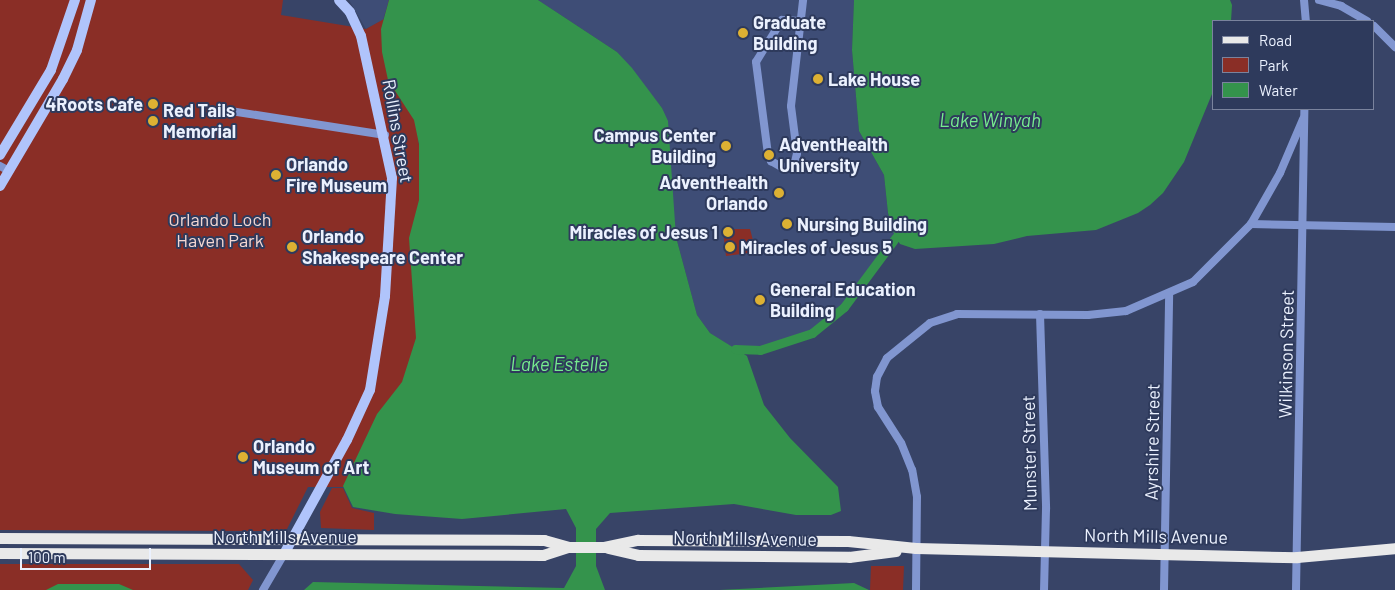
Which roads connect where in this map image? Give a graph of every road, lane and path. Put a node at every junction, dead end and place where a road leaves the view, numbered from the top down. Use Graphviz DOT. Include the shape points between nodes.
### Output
graph roads {
  1 [pos="75,0"];
  2 [pos="91,0"];
  3 [pos="339,0"];
  4 [pos="802,0"];
  5 [pos="1304,0"];
  6 [pos="1319,0"];
  7 [pos="1306,20"];
  8 [pos="1365,20"];
  9 [pos="800,21"];
  10 [pos="1375,27"];
  11 [pos="1395,47"];
  12 [pos="224,110"];
  13 [pos="1304,110"];
  14 [pos="1303,120"];
  15 [pos="385,135"];
  16 [pos="0,155"];
  17 [pos="4,169"];
  18 [pos="0,186"];
  19 [pos="1251,224"];
  20 [pos="1304,225"];
  21 [pos="1395,227"];
  22 [pos="1169,295"];
  23 [pos="1040,314"];
  24 [pos="0,538"];
  25 [pos="293,538"];
  26 [pos="568,547"];
  27 [pos="604,547"];
  28 [pos="916,548"];
  29 [pos="1395,548"];
  30 [pos="1045,551"];
  31 [pos="0,553"];
  32 [pos="284,554"];
  33 [pos="1165,554"];
  34 [pos="1297,558"];
  35 [pos="263,590"];
  36 [pos="916,590"];
  37 [pos="1044,590"];
  38 [pos="1164,590"];
  39 [pos="1296,590"];
  1 -- 16 [label="street" via="51,70"];
  2 -- 17 [label="street" via="77,50 63,79"];
  3 -- 15 [label="street, Rollins Street" via="350,12 361,36"];
  4 -- 9 [label="street"];
  5 -- 7 [label="street"];
  6 -- 8 [label="street" via="1340,6"];
  9 -- 9 [label="street" via="782,20 756,62 768,154 771,162 783,168 795,162 797,153 790,106"];
  10 -- 11 [label="street"];
  12 -- 15 [label="street"];
  13 -- 14 [label="street, Wilkinson Street"];
  14 -- 19 [label="street, Wilkinson Street" via="1280,173"];
  14 -- 20 [label="street, Wilkinson Street"];
  15 -- 25 [label="street, Rollins Street" via="393,204 377,364 370,390 348,440"];
  17 -- 18 [label="street"];
  19 -- 20 [label="street"];
  19 -- 22 [label="street, Wilkinson Street" via="1193,282"];
  20 -- 21 [label="street"];
  20 -- 34 [label="street, Wilkinson Street"];
  22 -- 23 [label="street, Wilkinson Street" via="1126,311"];
  22 -- 33 [label="street, Ayrshire Street"];
  23 -- 28 [label="street, Wilkinson Street" via="957,314 930,323 887,358 877,377 875,392 878,407 901,443 912,470 917,497"];
  23 -- 30 [label="street, Munster Street"];
  24 -- 25 [label="main road, North Mills Avenue"];
  25 -- 26 [label="main road, North Mills Avenue" via="544,540"];
  25 -- 32 [label="street, Rollins Street"];
  26 -- 27 [label="main road, North Mills Avenue"];
  26 -- 32 [label="main road, North Mills Avenue" via="544,555"];
  27 -- 28 [label="main road, North Mills Avenue" via="638,540 848,541"];
  27 -- 28 [label="main road, North Mills Avenue" via="638,555 849,557"];
  28 -- 30 [label="main road, North Mills Avenue"];
  28 -- 36 [label="street, Wilkinson Street"];
  29 -- 34 [label="main road, North Mills Avenue"];
  30 -- 33 [label="main road, North Mills Avenue"];
  30 -- 37 [label="street, Munster Street"];
  31 -- 32 [label="main road, North Mills Avenue"];
  32 -- 35 [label="street"];
  33 -- 34 [label="main road, North Mills Avenue"];
  33 -- 38 [label="street, Ayrshire Street"];
  34 -- 39 [label="street, Wilkinson Street"];
}
